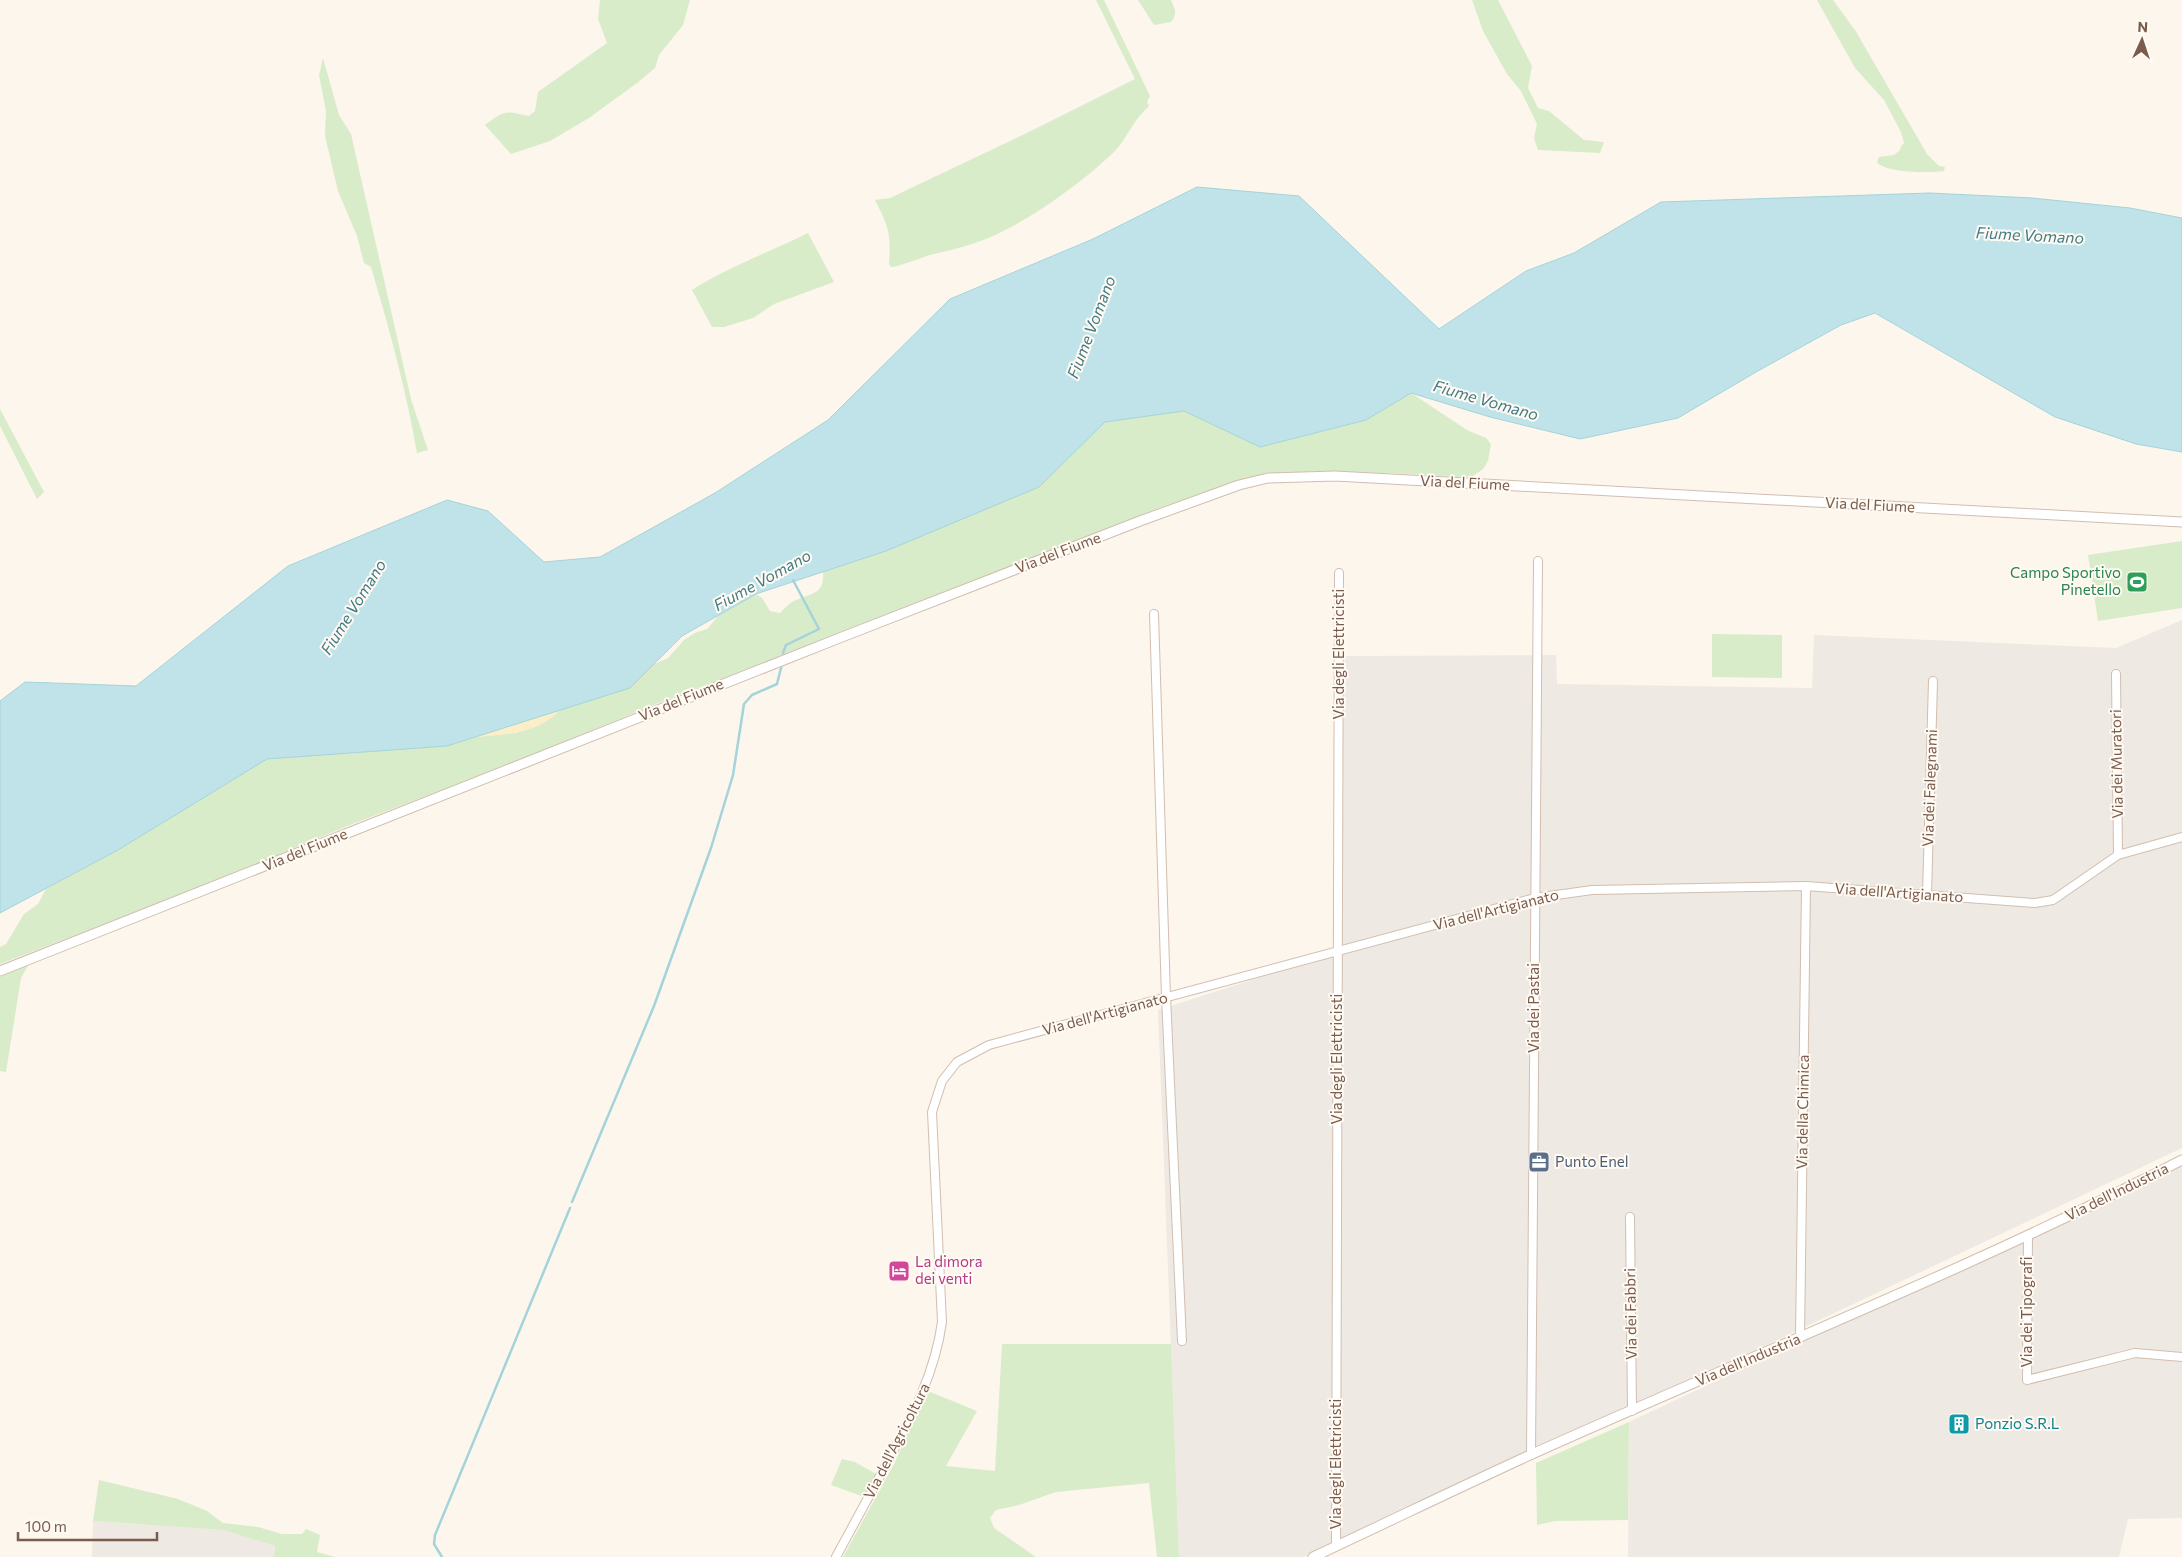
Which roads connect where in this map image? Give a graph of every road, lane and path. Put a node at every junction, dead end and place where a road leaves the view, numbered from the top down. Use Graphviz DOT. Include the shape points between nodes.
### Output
graph roads {
  1 [pos="2182,522"];
  2 [pos="1538,561"];
  3 [pos="1339,573"];
  4 [pos="1154,614"];
  5 [pos="2116,674"];
  6 [pos="1933,681"];
  7 [pos="2182,837"];
  8 [pos="2118,855"];
  9 [pos="1806,886"];
  10 [pos="1927,895"];
  11 [pos="1535,898"];
  12 [pos="1337,951"];
  13 [pos="0,971"];
  14 [pos="1166,997"];
  15 [pos="942,1081"];
  16 [pos="2182,1160"];
  17 [pos="1630,1217"];
  18 [pos="2028,1235"];
  19 [pos="1800,1338"];
  20 [pos="1182,1341"];
  21 [pos="2182,1357"];
  22 [pos="1632,1411"];
  23 [pos="1531,1455"];
  24 [pos="1336,1546"];
  25 [pos="836,1557"];
  26 [pos="1313,1557"];
  1 -- 13 [label="street, Via del Fiume" via="1335,476 1268,478 1239,485 1140,521 867,627"];
  2 -- 11 [label="street, Via dei Pastai"];
  3 -- 12 [label="street, Via degli Elettricisti"];
  4 -- 14 [label="street"];
  5 -- 8 [label="street, Via dei Muratori"];
  6 -- 10 [label="street, Via dei Falegnami"];
  7 -- 8 [label="street, Via dell'Artigianato"];
  8 -- 10 [label="street, Via dell'Artigianato" via="2053,900 2035,904"];
  9 -- 10 [label="street, Via dell'Artigianato"];
  9 -- 11 [label="street, Via dell'Artigianato" via="1592,890"];
  9 -- 19 [label="street, Via della Chimica"];
  11 -- 12 [label="street, Via dell'Artigianato"];
  11 -- 23 [label="street, Via dei Pastai"];
  12 -- 14 [label="street, Via dell'Artigianato"];
  12 -- 24 [label="street, Via degli Elettricisti"];
  14 -- 15 [label="street, Via dell'Artigianato" via="989,1045 957,1062"];
  14 -- 20 [label="street"];
  15 -- 25 [label="street, Via dell'Agricoltura" via="932,1112 942,1322 938,1348 907,1426"];
  16 -- 18 [label="street, Via dell'Industria"];
  17 -- 22 [label="street, Via dei Fabbri"];
  18 -- 19 [label="street, Via dell'Industria"];
  18 -- 21 [label="street, Via dei Tipografi" via="2027,1380 2135,1354"];
  19 -- 22 [label="street, Via dell'Industria"];
  22 -- 23 [label="street, Via dell'Industria"];
  23 -- 24 [label="street, Via dell'Industria"];
  24 -- 26 [label="street, Via dell'Industria"];
}
